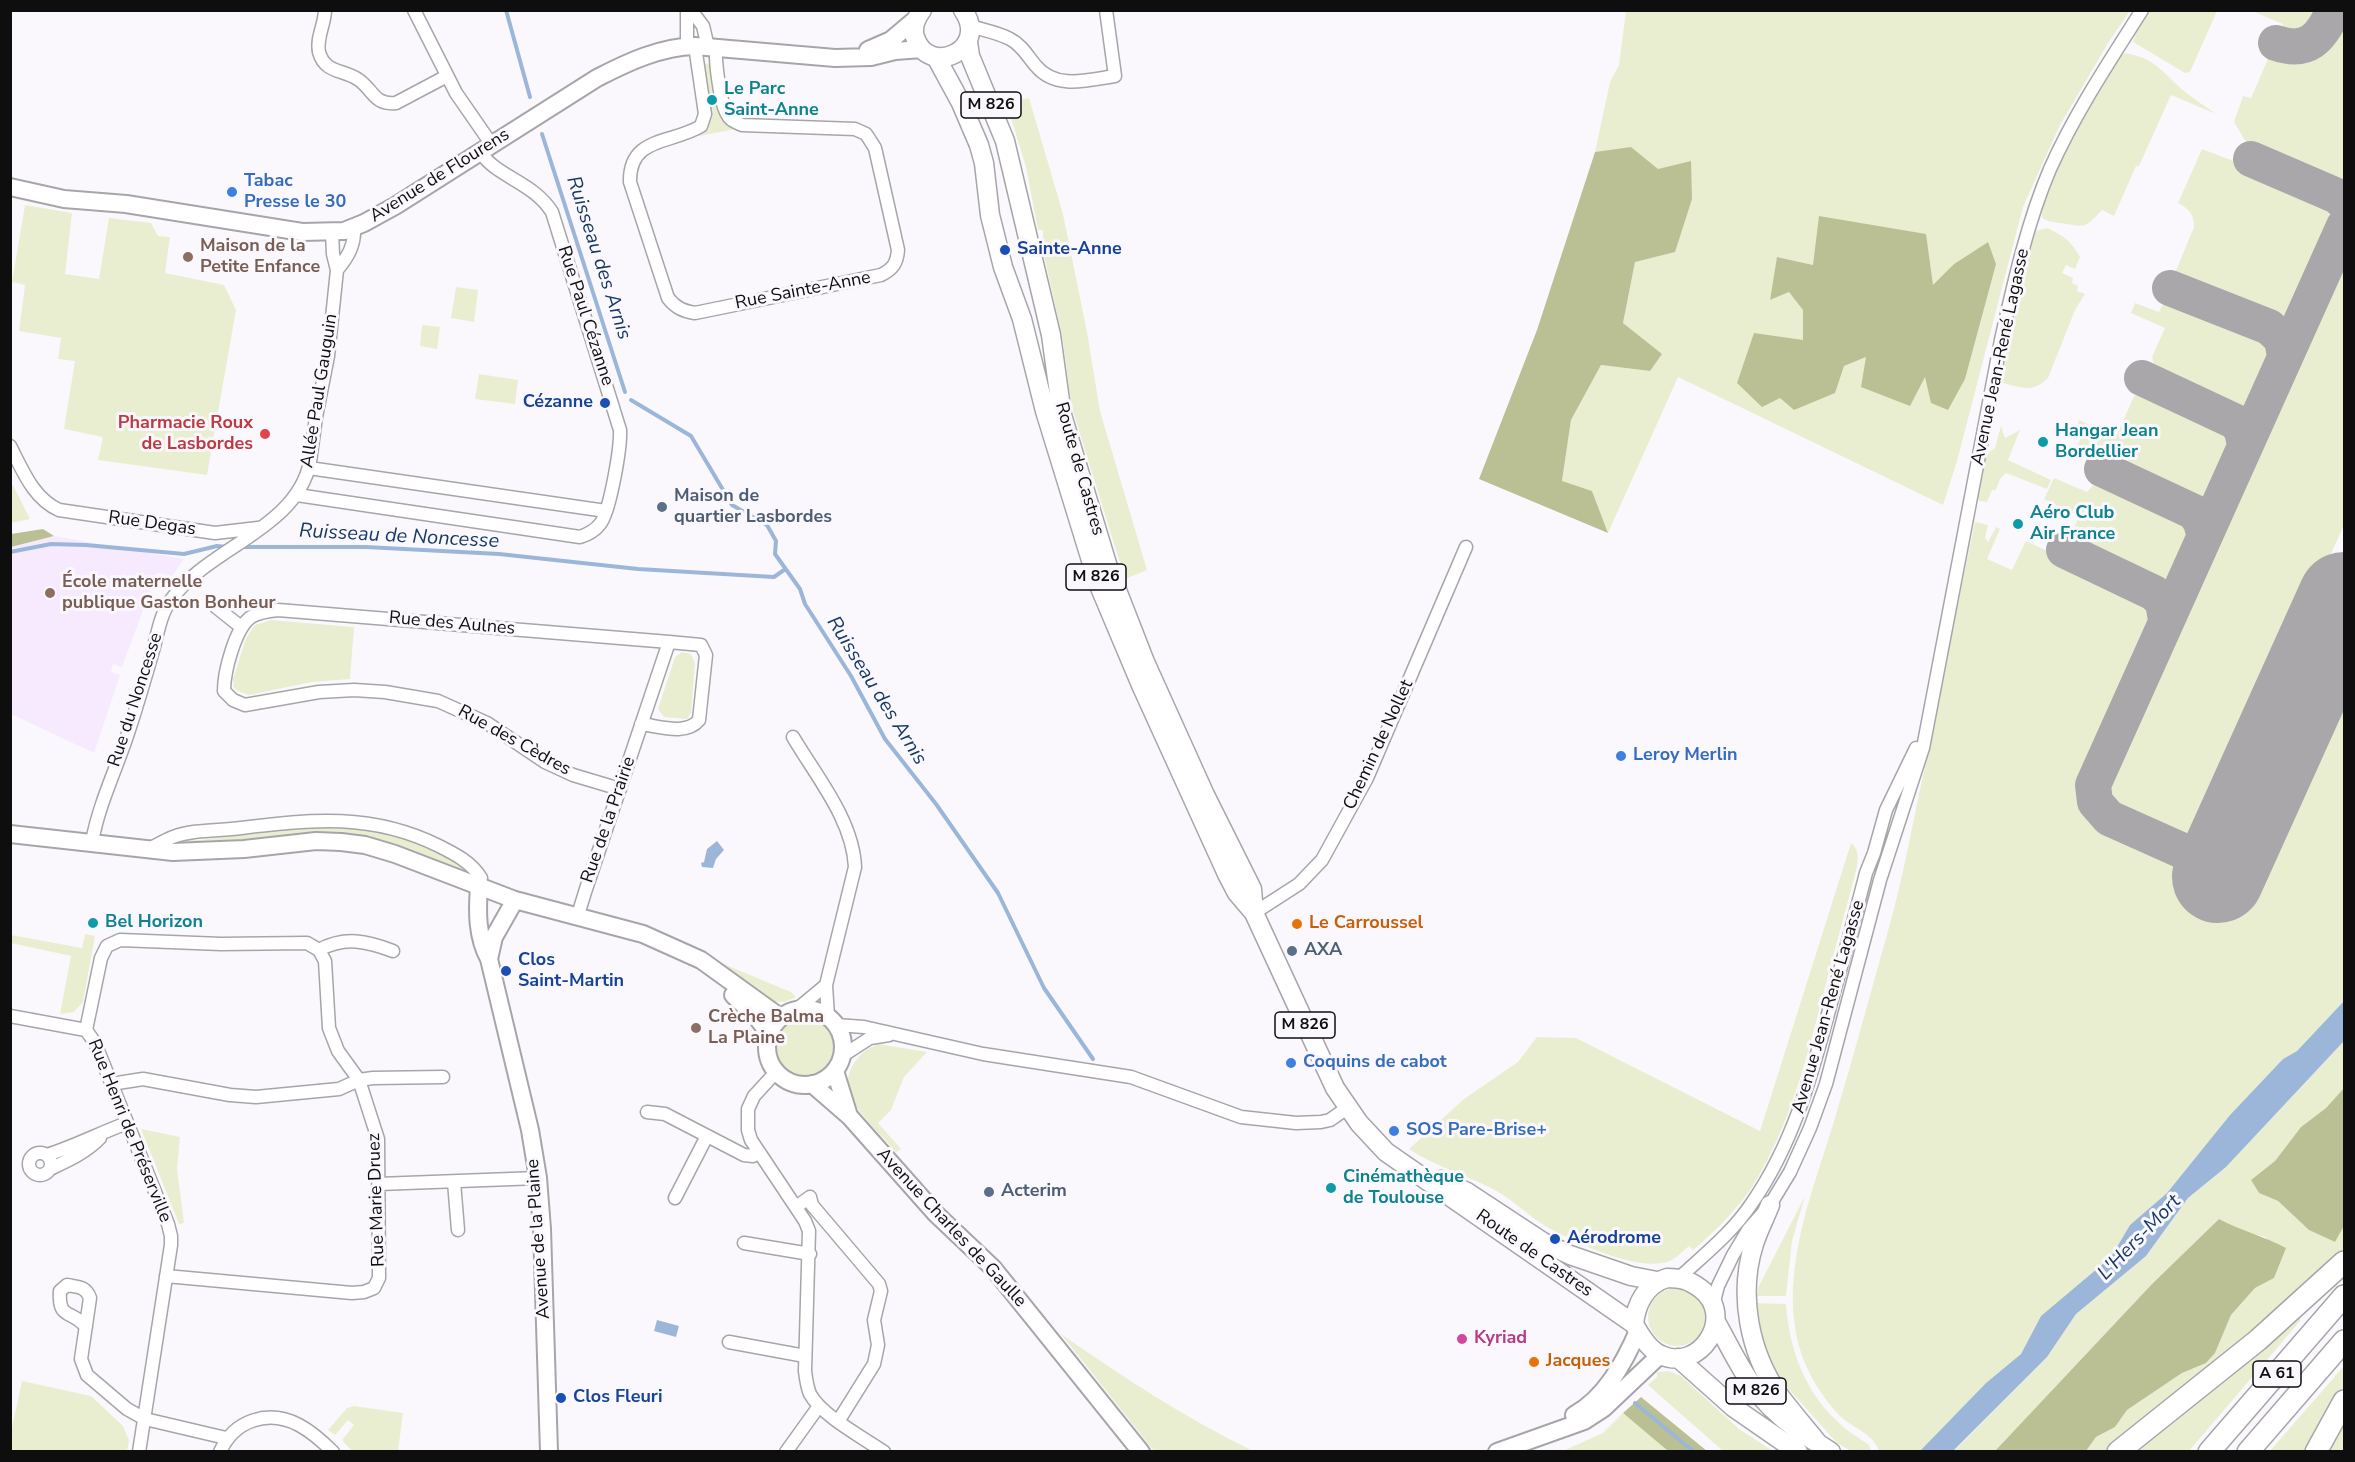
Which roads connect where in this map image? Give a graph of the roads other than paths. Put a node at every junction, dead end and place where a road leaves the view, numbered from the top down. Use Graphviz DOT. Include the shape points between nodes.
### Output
graph roads {
  1 [pos="325,10"];
  2 [pos="414,10"];
  3 [pos="687,10"];
  4 [pos="692,10"];
  5 [pos="1106,10"];
  6 [pos="2142,10"];
  7 [pos="919,13"];
  8 [pos="967,26"];
  9 [pos="701,47"];
  10 [pos="929,53"];
  11 [pos="853,57"];
  12 [pos="447,76"];
  13 [pos="487,149"];
  14 [pos="10,187"];
  15 [pos="354,228"];
  16 [pos="332,232"];
  17 [pos="337,270"];
  18 [pos="10,446"];
  19 [pos="309,468"];
  20 [pos="297,495"];
  21 [pos="606,511"];
  22 [pos="256,530"];
  23 [pos="1466,548"];
  24 [pos="216,607"];
  25 [pos="241,627"];
  26 [pos="669,642"];
  27 [pos="641,724"];
  28 [pos="1925,728"];
  29 [pos="792,737"];
  30 [pos="620,789"];
  31 [pos="1886,810"];
  32 [pos="1901,816"];
  33 [pos="10,834"];
  34 [pos="92,842"];
  35 [pos="148,850"];
  36 [pos="479,887"];
  37 [pos="516,900"];
  38 [pos="1254,913"];
  39 [pos="577,918"];
  40 [pos="319,950"];
  41 [pos="393,951"];
  42 [pos="489,959"];
  43 [pos="826,985"];
  44 [pos="796,1010"];
  45 [pos="10,1016"];
  46 [pos="780,1017"];
  47 [pos="832,1021"];
  48 [pos="86,1030"];
  49 [pos="769,1034"];
  50 [pos="893,1034"];
  51 [pos="838,1063"];
  52 [pos="776,1072"];
  53 [pos="443,1077"];
  54 [pos="359,1080"];
  55 [pos="111,1084"];
  56 [pos="812,1084"];
  57 [pos="1347,1108"];
  58 [pos="647,1112"];
  59 [pos="850,1116"];
  60 [pos="127,1123"];
  61 [pos="105,1132"];
  62 [pos="707,1136"];
  63 [pos="759,1153"];
  64 [pos="47,1155"];
  65 [pos="1403,1165"];
  66 [pos="50,1169"];
  67 [pos="538,1178"];
  68 [pos="454,1182"];
  69 [pos="379,1184"];
  70 [pos="675,1198"];
  71 [pos="1770,1205"];
  72 [pos="796,1207"];
  73 [pos="458,1230"];
  74 [pos="744,1243"];
  75 [pos="810,1254"];
  76 [pos="2344,1262"];
  77 [pos="166,1276"];
  78 [pos="1679,1278"];
  79 [pos="1657,1281"];
  80 [pos="2344,1296"];
  81 [pos="1714,1313"];
  82 [pos="86,1327"];
  83 [pos="1636,1328"];
  84 [pos="2344,1341"];
  85 [pos="729,1342"];
  86 [pos="805,1356"];
  87 [pos="1669,1357"];
  88 [pos="2344,1401"];
  89 [pos="819,1406"];
  90 [pos="145,1419"];
  91 [pos="839,1420"];
  92 [pos="226,1438"];
  93 [pos="1514,1444"];
  94 [pos="1824,1447"];
  95 [pos="139,1452"];
  96 [pos="220,1452"];
  97 [pos="333,1452"];
  98 [pos="549,1452"];
  99 [pos="786,1452"];
  100 [pos="885,1452"];
  101 [pos="1142,1452"];
  102 [pos="1497,1452"];
  103 [pos="1798,1452"];
  104 [pos="2118,1452"];
  105 [pos="2209,1452"];
  106 [pos="2248,1452"];
  107 [pos="2316,1452"];
  1 -- 12 [label="street" via="318,41 322,59 327,67 359,81 377,100 396,103"];
  2 -- 12 [label="street, Rue Paul Cézanne"];
  3 -- 9 [label="street"];
  4 -- 9 [label="street" via="703,26"];
  5 -- 8 [label="street" via="1115,76 1072,83 1049,77 1011,39"];
  6 -- 28 [label="street, Avenue Jean-René Lagasse" via="2068,134 2032,219 2001,340"];
  7 -- 10 [label="main road, M 826" via="916,38"];
  7 -- 11 [label="street, Avenue de Flourens" via="891,40"];
  8 -- 10 [label="main road" via="961,50 952,56"];
  8 -- 38 [label="main road, Route de Castres / M 826" via="970,56 1012,169 1052,335 1062,416 1108,567 1145,663 1252,889"];
  9 -- 9 [label="street, Rue Sainte-Anne" via="705,114 701,126 645,147 632,161 630,172 668,298 682,311 695,313 892,270 898,250 875,148 866,134 855,129 742,125 732,120 726,113 716,62"];
  9 -- 11 [label="street, Avenue de Flourens"];
  9 -- 13 [label="street, Avenue de Flourens" via="656,52 614,70"];
  10 -- 11 [label="street, Avenue de Flourens" via="895,51"];
  10 -- 38 [label="main road, Route de Castres / M 826" via="962,103 979,145 1003,267 1022,319 1045,411 1098,583 1222,864 1237,893"];
  12 -- 13 [label="street, Rue Paul Cézanne"];
  13 -- 15 [label="street, Avenue de Flourens"];
  13 -- 21 [label="street, Rue Paul Cézanne" via="486,161 530,188 552,212 620,430"];
  14 -- 16 [label="street, Avenue de Flourens" via="64,199 126,204 302,232"];
  15 -- 16 [label="street, Avenue de Flourens"];
  15 -- 17 [label="street, Allée Paul Gauguin" via="355,240"];
  16 -- 17 [label="street, Allée Paul Gauguin"];
  17 -- 19 [label="street, Allée Paul Gauguin" via="328,356"];
  18 -- 22 [label="street, Rue Degas" via="30,484 59,510 215,533"];
  19 -- 20 [label="street, Allée Paul Gauguin"];
  19 -- 21 [label="street"];
  20 -- 21 [label="street, Rue Paul Cézanne" via="580,537 598,527"];
  20 -- 22 [label="street, Allée Paul Gauguin"];
  22 -- 34 [label="street, Rue du Noncesse" via="181,587 166,608"];
  23 -- 38 [label="street, Chemin de Nollet" via="1367,778 1322,860 1299,884"];
  24 -- 25 [label="street"];
  25 -- 26 [label="street, Rue des Aulnes" via="258,613 291,611"];
  25 -- 30 [label="street, Rue des Cèdres" via="224,680 224,691 233,700 245,705 354,690 438,701 487,723 544,762"];
  26 -- 27 [label="street, Rue de la Prairie"];
  26 -- 27 [label="street" via="699,644 705,651 701,715 687,728"];
  27 -- 30 [label="street, Rue de la Prairie"];
  28 -- 31 [label="street, Avenue Jean-René Lagasse"];
  28 -- 32 [label="street, Avenue Jean-René Lagasse"];
  29 -- 43 [label="street" via="846,824 854,854 855,867"];
  30 -- 39 [label="street, Rue de la Prairie"];
  31 -- 32 [label="street"];
  31 -- 78 [label="street, Avenue Jean-René Lagasse" via="1800,1113 1752,1204 1719,1244"];
  32 -- 71 [label="street, Avenue Jean-René Lagasse" via="1819,1106 1800,1152"];
  33 -- 34 [label="street"];
  34 -- 35 [label="street"];
  35 -- 36 [label="street" via="207,851 340,842 395,854"];
  35 -- 36 [label="street" via="173,837 198,832 330,820 379,825 430,841 468,862 481,878"];
  36 -- 37 [label="street"];
  36 -- 42 [label="street, Avenue de la Plaine" via="477,911 482,946"];
  37 -- 39 [label="street"];
  37 -- 42 [label="street" via="494,937"];
  38 -- 57 [label="main road, Route de Castres / M 826"];
  39 -- 46 [label="street" via="643,934 701,960"];
  39 -- 49 [label="street" via="695,969 740,1001"];
  40 -- 41 [label="street" via="339,942 368,941"];
  40 -- 48 [label="street" via="308,943 120,940 107,946 101,958"];
  40 -- 54 [label="street, Rue Marie Druez" via="326,961 329,1028 338,1051"];
  42 -- 67 [label="street, Avenue de la Plaine"];
  43 -- 44 [label="street"];
  43 -- 47 [label="street"];
  44 -- 46 [label="street"];
  44 -- 47 [label="street" via="816,1011"];
  45 -- 48 [label="street, Rue Henri de Préserville"];
  46 -- 49 [label="street"];
  47 -- 50 [label="street"];
  47 -- 51 [label="street" via="843,1042"];
  48 -- 55 [label="street, Rue Henri de Préserville"];
  49 -- 52 [label="street" via="767,1054"];
  50 -- 51 [label="street" via="870,1038"];
  50 -- 57 [label="street" via="983,1054 1131,1077 1241,1117 1321,1122"];
  51 -- 56 [label="street" via="824,1080"];
  51 -- 59 [label="street, Avenue Charles de Gaulle"];
  52 -- 56 [label="street" via="791,1083"];
  52 -- 63 [label="street" via="754,1096 748,1109 748,1130"];
  53 -- 54 [label="street"];
  54 -- 55 [label="street" via="339,1089 256,1097 143,1079"];
  54 -- 69 [label="street, Rue Marie Druez" via="378,1139"];
  55 -- 60 [label="street, Rue Henri de Préserville"];
  56 -- 59 [label="street, Avenue Charles de Gaulle"];
  57 -- 65 [label="main road, Route de Castres / M 826" via="1373,1139"];
  58 -- 62 [label="street" via="665,1114"];
  59 -- 101 [label="street, Avenue Charles de Gaulle" via="929,1207 1003,1279"];
  60 -- 61 [label="street"];
  60 -- 77 [label="street, Rue Henri de Préserville" via="171,1236"];
  61 -- 64 [label="street"];
  61 -- 66 [label="street" via="94,1144"];
  62 -- 63 [label="street" via="744,1155"];
  62 -- 70 [label="street"];
  63 -- 72 [label="street"];
  64 -- 66 [label="street"];
  64 -- 66 [label="street" via="34,1154 29,1165 38,1175"];
  65 -- 79 [label="main road, Route de Castres / M 826" via="1467,1192 1570,1255"];
  65 -- 83 [label="main road, Route de Castres / M 826"];
  67 -- 68 [label="street"];
  67 -- 98 [label="street, Avenue de la Plaine"];
  68 -- 69 [label="street"];
  68 -- 73 [label="street"];
  69 -- 77 [label="street, Rue Marie Druez" via="379,1278 374,1288 352,1293"];
  71 -- 81 [label="street, Avenue Jean-René Lagasse" via="1733,1255 1718,1286"];
  71 -- 94 [label="main road" via="1749,1261 1750,1324 1770,1378"];
  72 -- 75 [label="street" via="809,1231"];
  72 -- 91 [label="street" via="810,1197 812,1205 881,1291 874,1320 878,1345 874,1365"];
  74 -- 75 [label="street"];
  75 -- 86 [label="street"];
  76 -- 104 [label="highway" via="2258,1340"];
  77 -- 90 [label="street, Rue Henri de Préserville"];
  78 -- 79 [label="main road"];
  78 -- 81 [label="main road" via="1705,1292"];
  79 -- 83 [label="main road" via="1643,1296 1635,1313"];
  80 -- 105 [label="highway, A 61"];
  81 -- 87 [label="main road" via="1712,1335 1707,1342 1695,1353"];
  81 -- 94 [label="main road, M 826" via="1746,1376 1765,1402"];
  82 -- 90 [label="street" via="81,1359 87,1375"];
  83 -- 87 [label="main road" via="1650,1347"];
  83 -- 93 [label="street" via="1629,1350 1596,1398 1583,1410"];
  84 -- 106 [label="highway, A 61"];
  85 -- 86 [label="street"];
  86 -- 89 [label="street" via="806,1384"];
  87 -- 93 [label="street" via="1594,1415 1565,1429"];
  87 -- 103 [label="main road, M 826"];
  88 -- 107 [label="highway"];
  89 -- 91 [label="street"];
  89 -- 99 [label="street"];
  90 -- 92 [label="street"];
  90 -- 95 [label="street, Rue Henri de Préserville"];
  91 -- 100 [label="street"];
  92 -- 96 [label="street"];
  92 -- 97 [label="street" via="253,1421 283,1419 300,1426"];
  93 -- 102 [label="street"];
}
